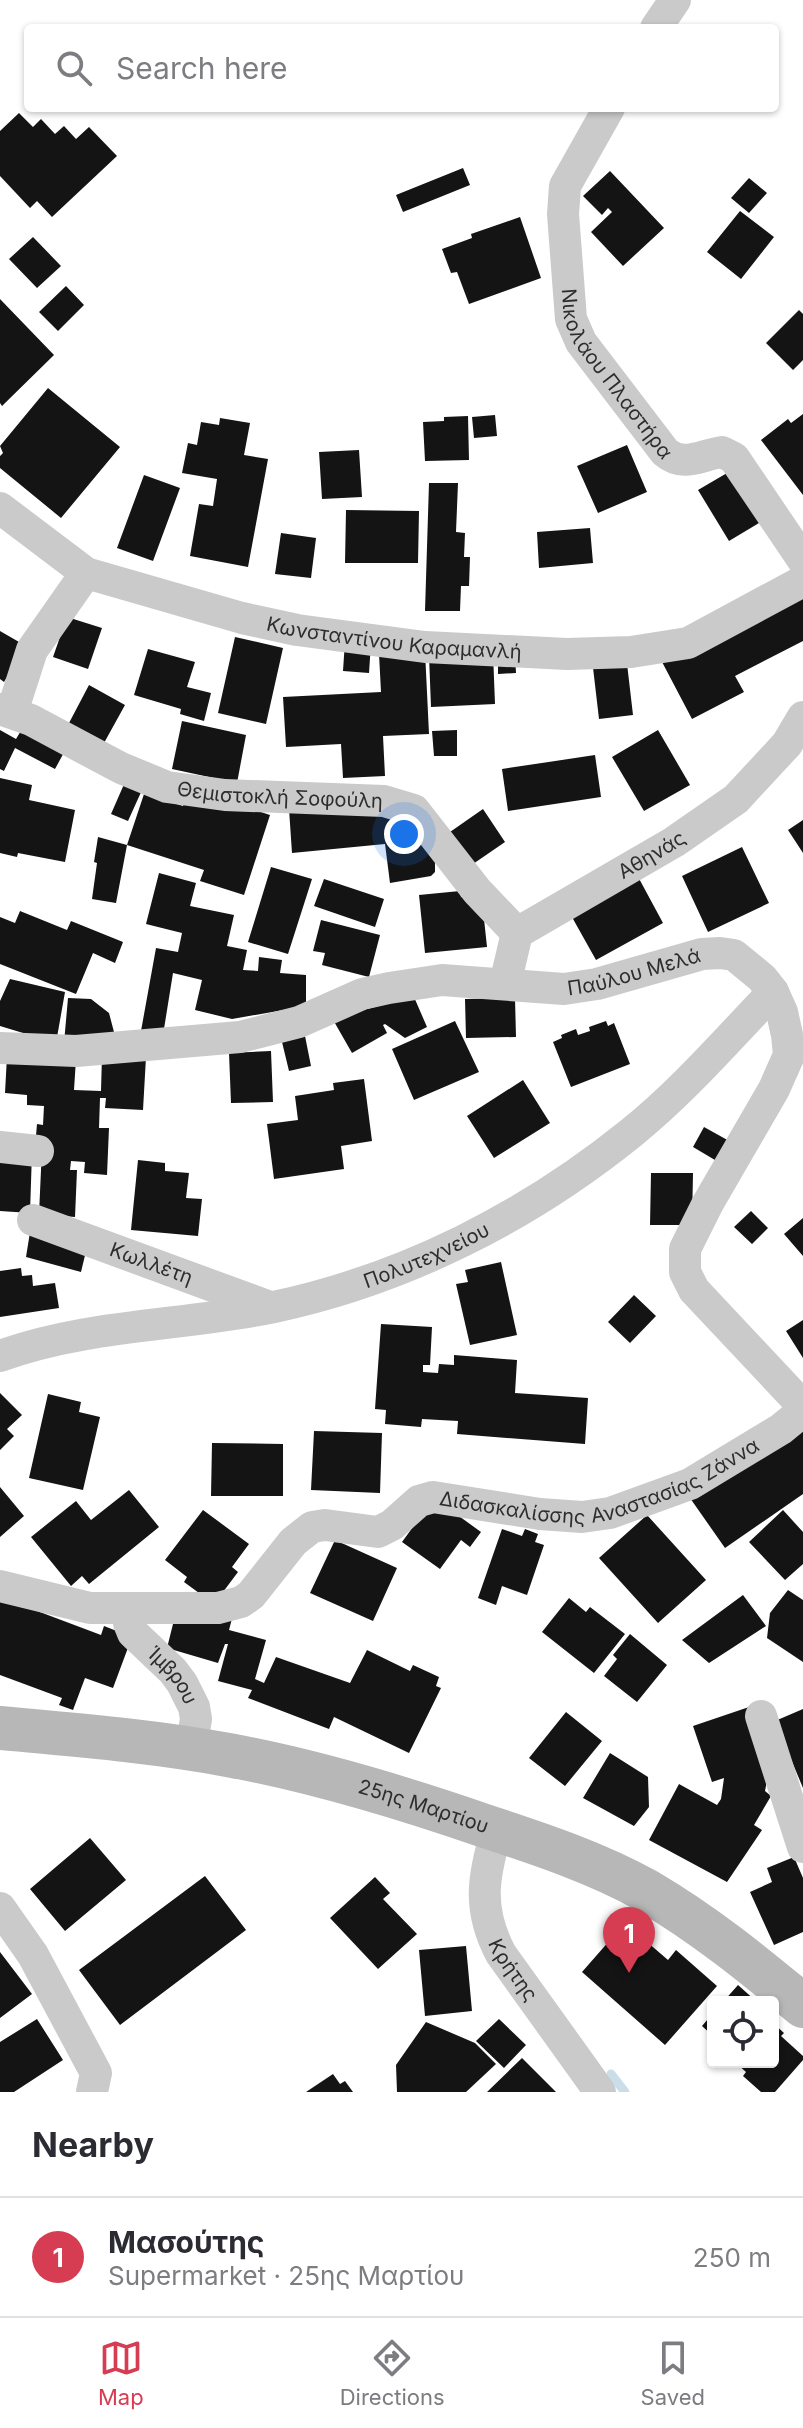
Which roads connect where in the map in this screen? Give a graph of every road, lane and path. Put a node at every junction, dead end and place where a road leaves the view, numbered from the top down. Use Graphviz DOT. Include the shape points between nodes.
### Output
graph roads {
  1 [pos="675,0"];
  2 [pos="659,24"];
  3 [pos="607,112"];
  4 [pos="0,508"];
  5 [pos="803,560"];
  6 [pos="86,573"];
  7 [pos="803,581"];
  8 [pos="6,710"];
  9 [pos="803,717"];
  10 [pos="517,933"];
  11 [pos="505,984"];
  12 [pos="773,992"];
  13 [pos="0,1048"];
  14 [pos="0,1147"];
  15 [pos="38,1151"];
  16 [pos="33,1220"];
  17 [pos="271,1307"];
  18 [pos="0,1356"];
  19 [pos="803,1409"];
  20 [pos="0,1586"];
  21 [pos="129,1610"];
  22 [pos="761,1716"];
  23 [pos="0,1728"];
  24 [pos="191,1749"];
  25 [pos="497,1830"];
  26 [pos="803,1847"];
  27 [pos="0,1908"];
  28 [pos="803,2006"];
  29 [pos="102,2086"];
  30 [pos="600,2092"];
  1 -- 2 [label="street"];
  3 -- 5 [label="street, Νικολάου Πλαστήρα" via="565,186 571,319 581,342 671,457 690,460 722,452 734,458"];
  4 -- 6 [label="street, Κωνσταντίνου Καραμανλή"];
  6 -- 7 [label="street, Κωνσταντίνου Καραμανλή" via="297,630 425,647 567,654 688,643"];
  6 -- 8 [label="street" via="32,650"];
  8 -- 10 [label="street, Θεμιστοκλή Σοφούλη" via="167,787 225,795 384,801 414,810"];
  9 -- 10 [label="street, Αθηνάς" via="787,744 736,799 661,850"];
  10 -- 11 [label="street"];
  11 -- 12 [label="street, Παύλου Μελά" via="580,987 720,953 740,959"];
  11 -- 13 [label="street, Παύλου Μελά" via="442,980 389,988 299,1022 240,1037 76,1051"];
  12 -- 17 [label="street, Πολυτεχνείου" via="632,1132 525,1206 415,1262"];
  12 -- 19 [label="street, Παύλου Μελά" via="789,1055 685,1249 685,1272 694,1290"];
  14 -- 15 [label="street"];
  16 -- 17 [label="street, Κωλλέτη"];
  17 -- 18 [label="street, Πολυτεχνείου" via="82,1335"];
  19 -- 21 [label="street, Διδασκαλίσσης Αναστασίας Ζάννα" via="781,1429 690,1484 610,1513 540,1514 426,1498 378,1532 325,1525 306,1530 241,1602 207,1609"];
  20 -- 21 [label="street, Διδασκαλίσσης Αναστασίας Ζάννα" via="80,1607"];
  21 -- 24 [label="street, Ίμβρου" via="133,1633 173,1671 194,1707"];
  22 -- 26 [label="street"];
  23 -- 24 [label="main road, 25ης Μαρτίου"];
  24 -- 25 [label="main road, 25ης Μαρτίου" via="355,1785"];
  25 -- 28 [label="main road, 25ης Μαρτίου" via="645,1890 727,1943"];
  25 -- 30 [label="street, Κρήτης" via="485,1870 490,1934"];
  27 -- 29 [label="street" via="33,1955"];
}
